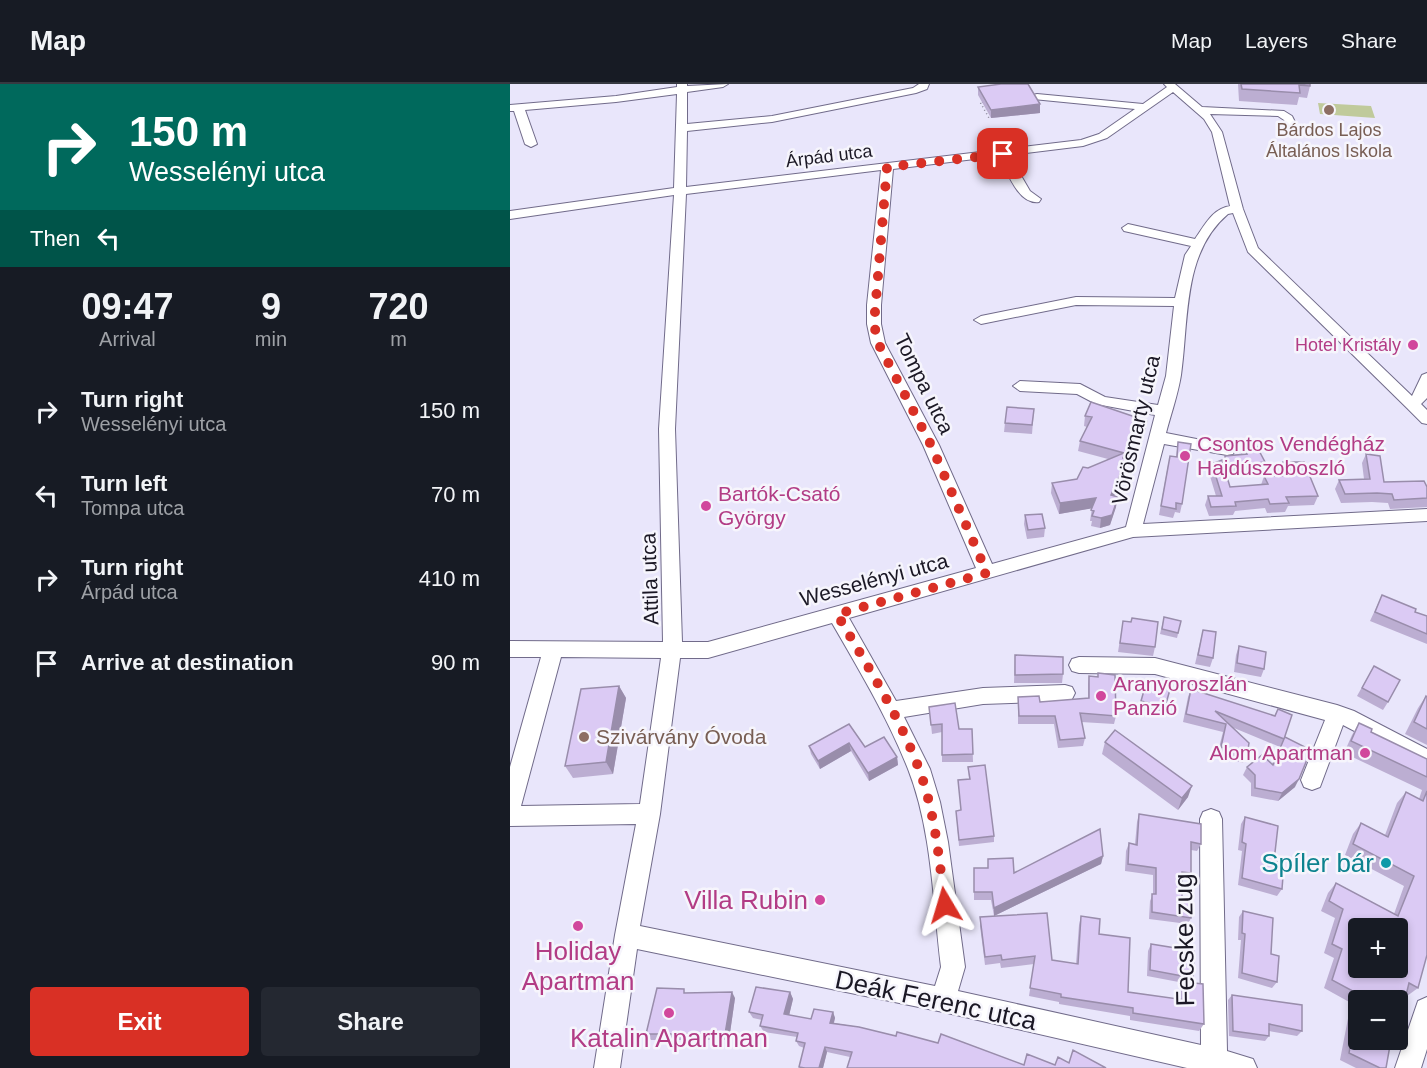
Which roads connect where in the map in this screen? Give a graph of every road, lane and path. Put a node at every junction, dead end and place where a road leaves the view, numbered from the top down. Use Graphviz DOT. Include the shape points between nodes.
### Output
graph roads {
  1 [pos="723,84"];
  2 [pos="924,84"];
  3 [pos="1170,86"];
  4 [pos="682,87"];
  5 [pos="1037,97"];
  6 [pos="987,101"];
  7 [pos="515,107"];
  8 [pos="1144,107"];
  9 [pos="1200,110"];
  10 [pos="989,118"];
  11 [pos="683,128"];
  12 [pos="1294,130"];
  13 [pos="531,144"];
  14 [pos="1003,154"];
  15 [pos="887,167"];
  16 [pos="680,191"];
  17 [pos="1035,199"];
  18 [pos="1238,209"];
  19 [pos="510,214"];
  20 [pos="1128,228"];
  21 [pos="1198,244"];
  22 [pos="1181,302"];
  23 [pos="981,320"];
  24 [pos="1427,378"];
  25 [pos="1020,386"];
  26 [pos="1420,398"];
  27 [pos="1164,411"];
  28 [pos="1427,419"];
  29 [pos="1157,437"];
  30 [pos="1227,450"];
  31 [pos="1427,515"];
  32 [pos="1133,531"];
  33 [pos="987,573"];
  34 [pos="837,614"];
  35 [pos="510,649"];
  36 [pos="553,650"];
  37 [pos="672,651"];
  38 [pos="1079,665"];
  39 [pos="1065,693"];
  40 [pos="891,710"];
  41 [pos="1337,714"];
  42 [pos="1427,759"];
  43 [pos="1312,780"];
  44 [pos="510,805"];
  45 [pos="649,814"];
  46 [pos="510,816"];
  47 [pos="1211,819"];
  48 [pos="627,935"];
  49 [pos="943,1000"];
  50 [pos="1427,1010"];
  51 [pos="1214,1061"];
  52 [pos="607,1068"];
  53 [pos="1244,1068"];
  54 [pos="1408,1068"];
  1 -- 4 [label="street"];
  2 -- 11 [label="street" via="916,90 772,120"];
  3 -- 8 [label="street, Árpád utca"];
  3 -- 9 [label="street"];
  4 -- 7 [label="street" via="616,99"];
  4 -- 11 [label="street, Attila utca"];
  5 -- 8 [label="street"];
  6 -- 10 [label="path" via="980,102"];
  7 -- 13 [label="street"];
  8 -- 14 [label="street, Árpád utca" via="1091,141"];
  9 -- 12 [label="street" via="1277,112 1286,116"];
  9 -- 18 [label="street" via="1217,132"];
  11 -- 16 [label="street, Attila utca"];
  14 -- 15 [label="street, Árpád utca"];
  14 -- 17 [label="street" via="1025,194"];
  15 -- 16 [label="street, Árpád utca"];
  15 -- 33 [label="street, Tompa utca" via="874,305 878,343 931,445"];
  16 -- 19 [label="street, Árpád utca"];
  16 -- 37 [label="street, Attila utca" via="667,429"];
  18 -- 21 [label="street, Vörösmarty utca" via="1218,216"];
  18 -- 26 [label="street" via="1247,240 1259,258"];
  20 -- 21 [label="street"];
  21 -- 22 [label="street, Vörösmarty utca" via="1191,255"];
  22 -- 23 [label="street" via="1076,301"];
  22 -- 27 [label="street, Vörösmarty utca" via="1173,376"];
  24 -- 26 [label="street"];
  25 -- 27 [label="street" via="1080,389 1101,401"];
  26 -- 28 [label="street"];
  27 -- 29 [label="street, Vörösmarty utca"];
  29 -- 30 [label="street"];
  29 -- 32 [label="street, Vörösmarty utca"];
  31 -- 32 [label="street, Wesselényi utca"];
  32 -- 33 [label="street, Wesselényi utca"];
  33 -- 34 [label="street, Wesselényi utca"];
  34 -- 37 [label="street, Wesselényi utca" via="708,650"];
  34 -- 40 [label="street"];
  35 -- 36 [label="street, Wesselényi utca"];
  36 -- 37 [label="street, Wesselényi utca"];
  36 -- 44 [label="street"];
  37 -- 45 [label="street, Attila utca"];
  38 -- 41 [label="street" via="1155,666"];
  39 -- 40 [label="street" via="983,696"];
  40 -- 49 [label="street" via="919,769 938,842 953,967"];
  41 -- 42 [label="street"];
  41 -- 43 [label="street"];
  45 -- 46 [label="street"];
  45 -- 48 [label="street, Attila utca"];
  47 -- 51 [label="street, Fecske zug"];
  48 -- 49 [label="street, Deák Ferenc utca"];
  48 -- 52 [label="street, Attila utca"];
  49 -- 51 [label="street, Deák Ferenc utca"];
  50 -- 54 [label="street"];
  51 -- 53 [label="street, Deák Ferenc utca"];
}
